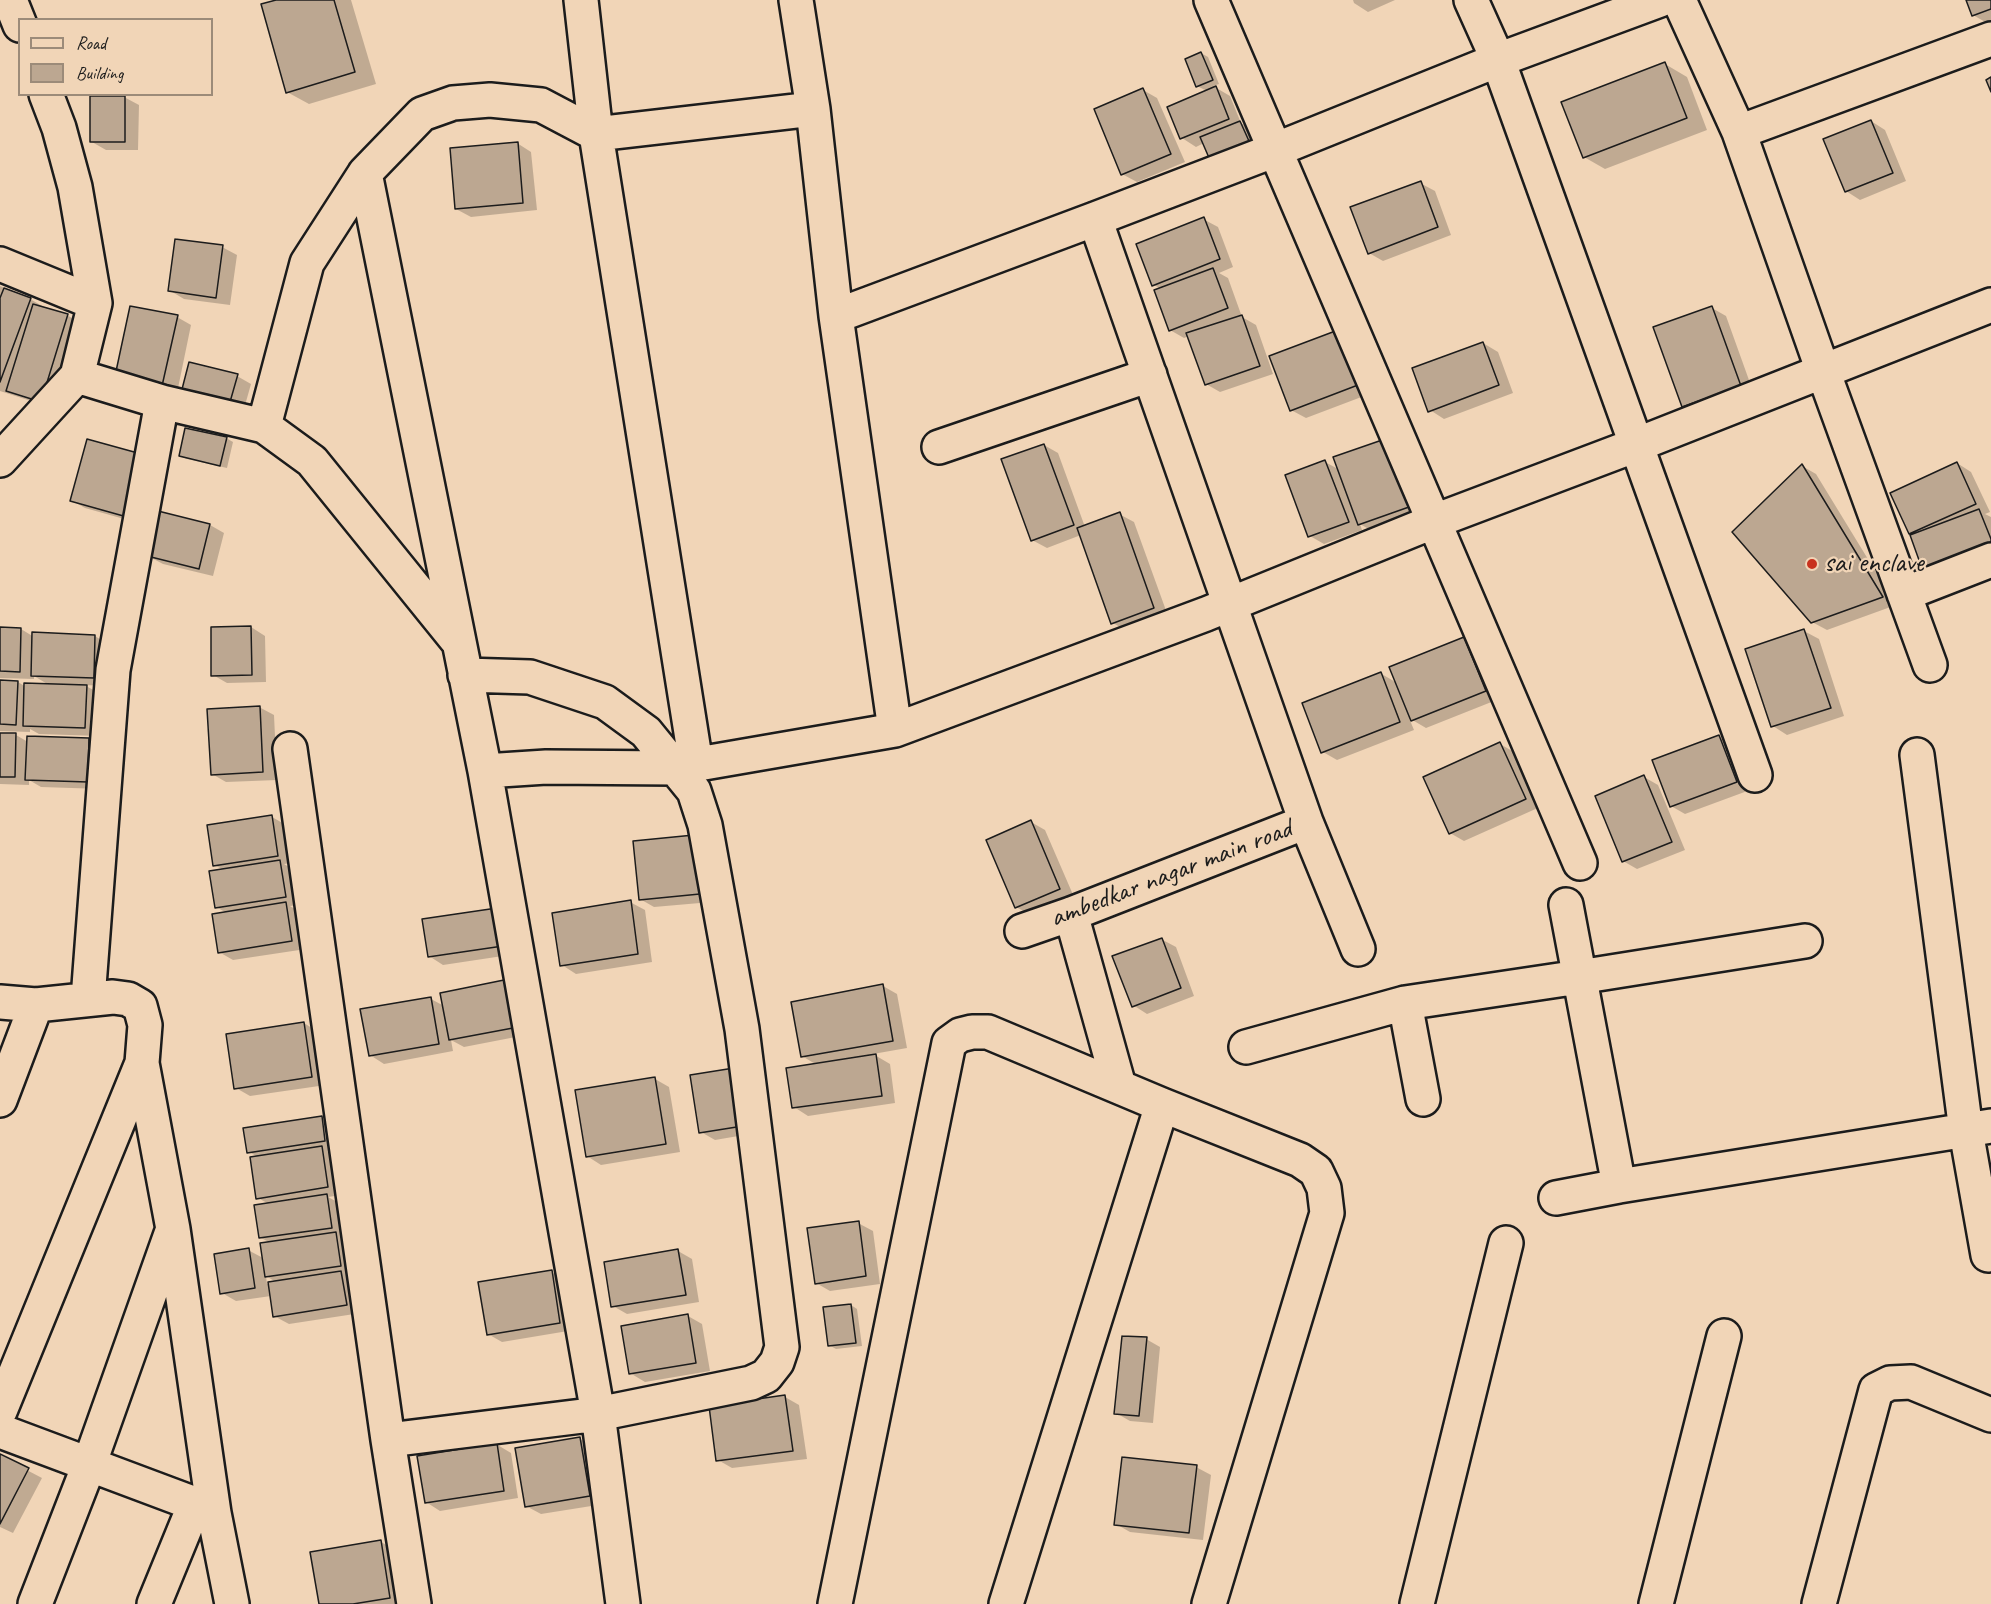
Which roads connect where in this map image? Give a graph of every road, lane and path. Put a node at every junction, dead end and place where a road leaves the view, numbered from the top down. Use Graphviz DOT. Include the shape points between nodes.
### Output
graph roads {
  1 [pos="10,0"];
  2 [pos="581,0"];
  3 [pos="796,0"];
  4 [pos="1211,0"];
  5 [pos="1471,0"];
  6 [pos="1659,0"];
  7 [pos="1679,0"];
  8 [pos="18,20"];
  9 [pos="1991,39"];
  10 [pos="1498,60"];
  11 [pos="47,96"];
  12 [pos="813,109"];
  13 [pos="1739,132"];
  14 [pos="596,134"];
  15 [pos="1275,150"];
  16 [pos="365,173"];
  17 [pos="1095,219"];
  18 [pos="0,264"];
  19 [pos="95,303"];
  20 [pos="1991,305"];
  21 [pos="836,316"];
  22 [pos="1822,371"];
  23 [pos="1150,375"];
  24 [pos="77,376"];
  25 [pos="162,402"];
  26 [pos="264,426"];
  27 [pos="1636,445"];
  28 [pos="939,447"];
  29 [pos="0,460"];
  30 [pos="1435,521"];
  31 [pos="1991,560"];
  32 [pos="1905,594"];
  33 [pos="1230,604"];
  34 [pos="459,643"];
  35 [pos="1930,665"];
  36 [pos="465,675"];
  37 [pos="895,730"];
  38 [pos="290,749"];
  39 [pos="1917,755"];
  40 [pos="686,766"];
  41 [pos="485,771"];
  42 [pos="1755,775"];
  43 [pos="1306,822"];
  44 [pos="1580,863"];
  45 [pos="1566,905"];
  46 [pos="1071,914"];
  47 [pos="1022,931"];
  48 [pos="1805,941"];
  49 [pos="1358,949"];
  50 [pos="1579,977"];
  51 [pos="88,999"];
  52 [pos="0,1002"];
  53 [pos="1405,1003"];
  54 [pos="36,1005"];
  55 [pos="1246,1047"];
  56 [pos="142,1063"];
  57 [pos="1119,1086"];
  58 [pos="1423,1099"];
  59 [pos="0,1100"];
  60 [pos="1162,1105"];
  61 [pos="1979,1129"];
  62 [pos="1619,1186"];
  63 [pos="1556,1198"];
  64 [pos="173,1229"];
  65 [pos="1506,1243"];
  66 [pos="1988,1256"];
  67 [pos="1724,1336"];
  68 [pos="0,1411"];
  69 [pos="598,1414"];
  70 [pos="1991,1415"];
  71 [pos="0,1431"];
  72 [pos="388,1440"];
  73 [pos="89,1465"];
  74 [pos="205,1509"];
  75 [pos="35,1604"];
  76 [pos="154,1604"];
  77 [pos="232,1604"];
  78 [pos="414,1604"];
  79 [pos="623,1604"];
  80 [pos="835,1604"];
  81 [pos="1006,1604"];
  82 [pos="1209,1604"];
  83 [pos="1418,1604"];
  84 [pos="1656,1604"];
  85 [pos="1819,1604"];
  1 -- 8 [label="street"];
  2 -- 14 [label="street"];
  3 -- 12 [label="street"];
  4 -- 15 [label="street"];
  5 -- 10 [label="street"];
  6 -- 10 [label="street"];
  7 -- 13 [label="street"];
  9 -- 13 [label="street"];
  10 -- 15 [label="street"];
  10 -- 27 [label="street"];
  11 -- 19 [label="street" via="75,188"];
  12 -- 14 [label="street"];
  12 -- 21 [label="street"];
  13 -- 22 [label="street"];
  14 -- 16 [label="street" via="541,105 490,100 453,103 422,114"];
  14 -- 40 [label="street"];
  15 -- 17 [label="street"];
  15 -- 30 [label="street"];
  16 -- 26 [label="street" via="307,263"];
  16 -- 34 [label="street"];
  17 -- 21 [label="street"];
  17 -- 23 [label="street, ambedkar nagar main road"];
  18 -- 19 [label="street"];
  19 -- 24 [label="street"];
  20 -- 22 [label="street"];
  21 -- 37 [label="street"];
  22 -- 27 [label="street"];
  22 -- 32 [label="street"];
  23 -- 28 [label="street"];
  23 -- 33 [label="street, ambedkar nagar main road"];
  24 -- 25 [label="street"];
  24 -- 29 [label="street"];
  25 -- 26 [label="street"];
  25 -- 51 [label="street" via="113,670"];
  26 -- 34 [label="street" via="312,461"];
  27 -- 30 [label="street"];
  27 -- 42 [label="street"];
  30 -- 33 [label="street"];
  30 -- 44 [label="street"];
  31 -- 32 [label="street"];
  32 -- 35 [label="street"];
  33 -- 37 [label="street"];
  33 -- 43 [label="street, ambedkar nagar main road"];
  34 -- 36 [label="street"];
  36 -- 40 [label="street" via="530,677 605,702"];
  36 -- 41 [label="street"];
  37 -- 40 [label="street"];
  38 -- 72 [label="street"];
  39 -- 61 [label="street"];
  40 -- 41 [label="street"];
  40 -- 69 [label="street" via="707,836 742,1029 782,1347 766,1376 751,1383"];
  41 -- 69 [label="street"];
  43 -- 46 [label="street, ambedkar nagar main road"];
  43 -- 49 [label="street"];
  45 -- 50 [label="street"];
  46 -- 47 [label="street, ambedkar nagar main road"];
  46 -- 57 [label="street"];
  48 -- 50 [label="street"];
  50 -- 53 [label="street"];
  50 -- 62 [label="street"];
  51 -- 54 [label="street"];
  51 -- 56 [label="street" via="128,999 140,1006 145,1025"];
  52 -- 54 [label="street"];
  53 -- 55 [label="street"];
  53 -- 58 [label="street"];
  54 -- 59 [label="street"];
  56 -- 64 [label="street"];
  56 -- 68 [label="street"];
  57 -- 60 [label="street"];
  57 -- 80 [label="street" via="988,1032 960,1035 949,1043"];
  60 -- 81 [label="street"];
  60 -- 82 [label="street" via="1300,1160 1316,1172 1324,1188 1327,1213"];
  61 -- 62 [label="street"];
  61 -- 66 [label="street"];
  62 -- 63 [label="street"];
  64 -- 73 [label="street"];
  64 -- 74 [label="street"];
  65 -- 83 [label="street"];
  67 -- 84 [label="street"];
  69 -- 72 [label="street"];
  69 -- 79 [label="street"];
  70 -- 85 [label="street" via="1911,1382 1890,1383 1876,1390"];
  71 -- 73 [label="street"];
  72 -- 78 [label="street"];
  73 -- 74 [label="street"];
  73 -- 75 [label="street"];
  74 -- 76 [label="street"];
  74 -- 77 [label="street"];
}
